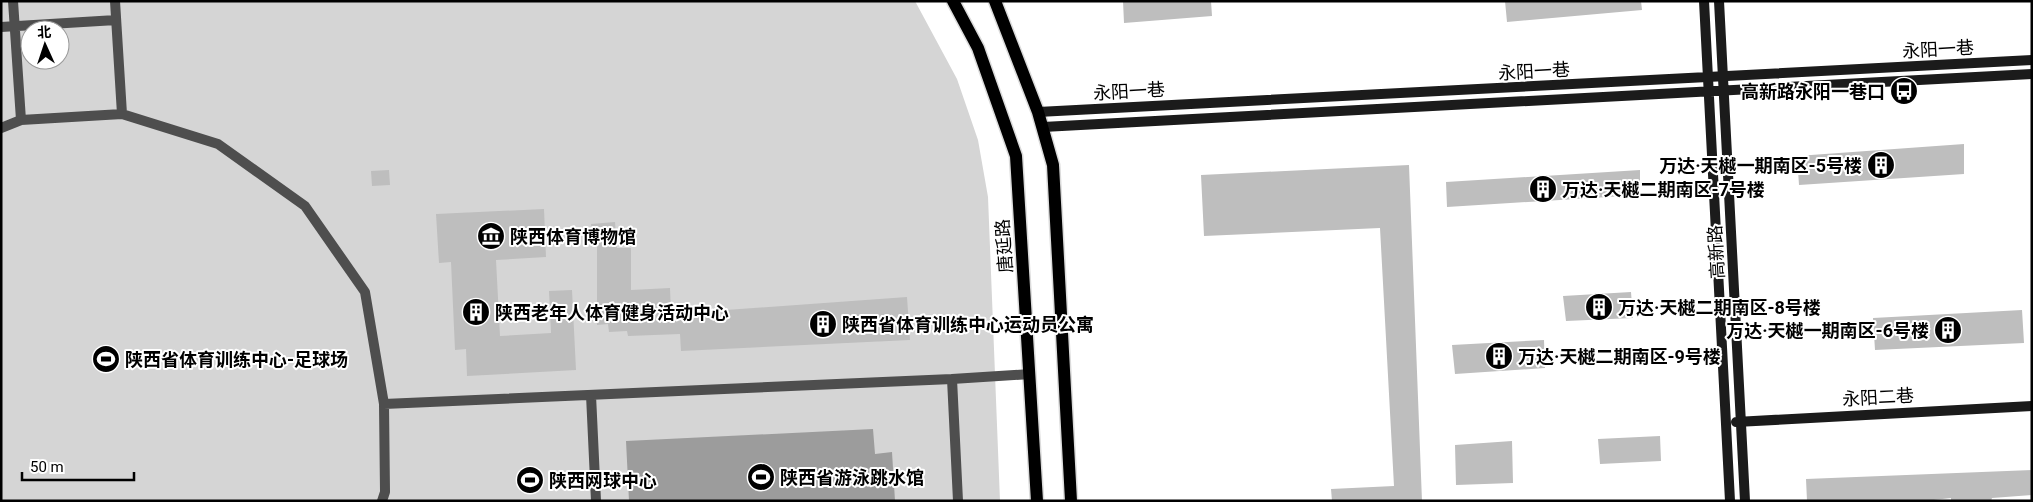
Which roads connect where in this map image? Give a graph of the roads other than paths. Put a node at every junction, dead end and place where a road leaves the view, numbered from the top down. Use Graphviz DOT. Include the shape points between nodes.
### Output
graph roads {
  1 [pos="13,1"];
  2 [pos="115,1"];
  3 [pos="953,1"];
  4 [pos="995,1"];
  5 [pos="1704,1"];
  6 [pos="1719,1"];
  7 [pos="116,20"];
  8 [pos="14,26"];
  9 [pos="1,27"];
  10 [pos="2032,60"];
  11 [pos="2032,74"];
  12 [pos="1723,76"];
  13 [pos="1708,78"];
  14 [pos="1710,92"];
  15 [pos="1725,92"];
  16 [pos="1038,112"];
  17 [pos="122,114"];
  18 [pos="21,120"];
  19 [pos="1043,127"];
  20 [pos="1,128"];
  21 [pos="1030,374"];
  22 [pos="952,379"];
  23 [pos="591,395"];
  24 [pos="384,404"];
  25 [pos="2032,406"];
  26 [pos="1726,422"];
  27 [pos="1741,422"];
  28 [pos="382,501"];
  29 [pos="596,501"];
  30 [pos="958,501"];
  31 [pos="1037,501"];
  32 [pos="1071,501"];
  33 [pos="1730,501"];
  34 [pos="1745,501"];
  1 -- 8 [label="street"];
  2 -- 7 [label="street"];
  3 -- 21 [label="main road, 唐延路" via="978,48 1016,156"];
  4 -- 16 [label="main road"];
  5 -- 13 [label="street, 高新路"];
  6 -- 12 [label="street, 高新路"];
  7 -- 8 [label="street"];
  7 -- 17 [label="street"];
  8 -- 9 [label="street"];
  8 -- 18 [label="street"];
  10 -- 12 [label="street, 永阳一巷"];
  11 -- 15 [label="street, 永阳一巷"];
  12 -- 13 [label="street, 永阳一巷"];
  12 -- 15 [label="street, 高新路"];
  13 -- 14 [label="street, 高新路"];
  13 -- 16 [label="street, 永阳一巷"];
  14 -- 15 [label="street, 永阳一巷"];
  14 -- 19 [label="street, 永阳一巷"];
  14 -- 26 [label="street, 高新路"];
  15 -- 27 [label="street, 高新路"];
  16 -- 19 [label="main road"];
  17 -- 18 [label="street"];
  17 -- 24 [label="street" via="218,144 304,206 365,292"];
  18 -- 20 [label="street"];
  19 -- 32 [label="main road" via="1053,165"];
  21 -- 22 [label="street"];
  21 -- 31 [label="main road, 唐延路"];
  22 -- 23 [label="street"];
  22 -- 30 [label="street"];
  23 -- 24 [label="street"];
  23 -- 29 [label="street"];
  24 -- 28 [label="street" via="385,492"];
  25 -- 27 [label="street, 永阳二巷"];
  26 -- 27 [label="street, 永阳二巷"];
  26 -- 33 [label="street, 高新路"];
  27 -- 34 [label="street, 高新路"];
}
